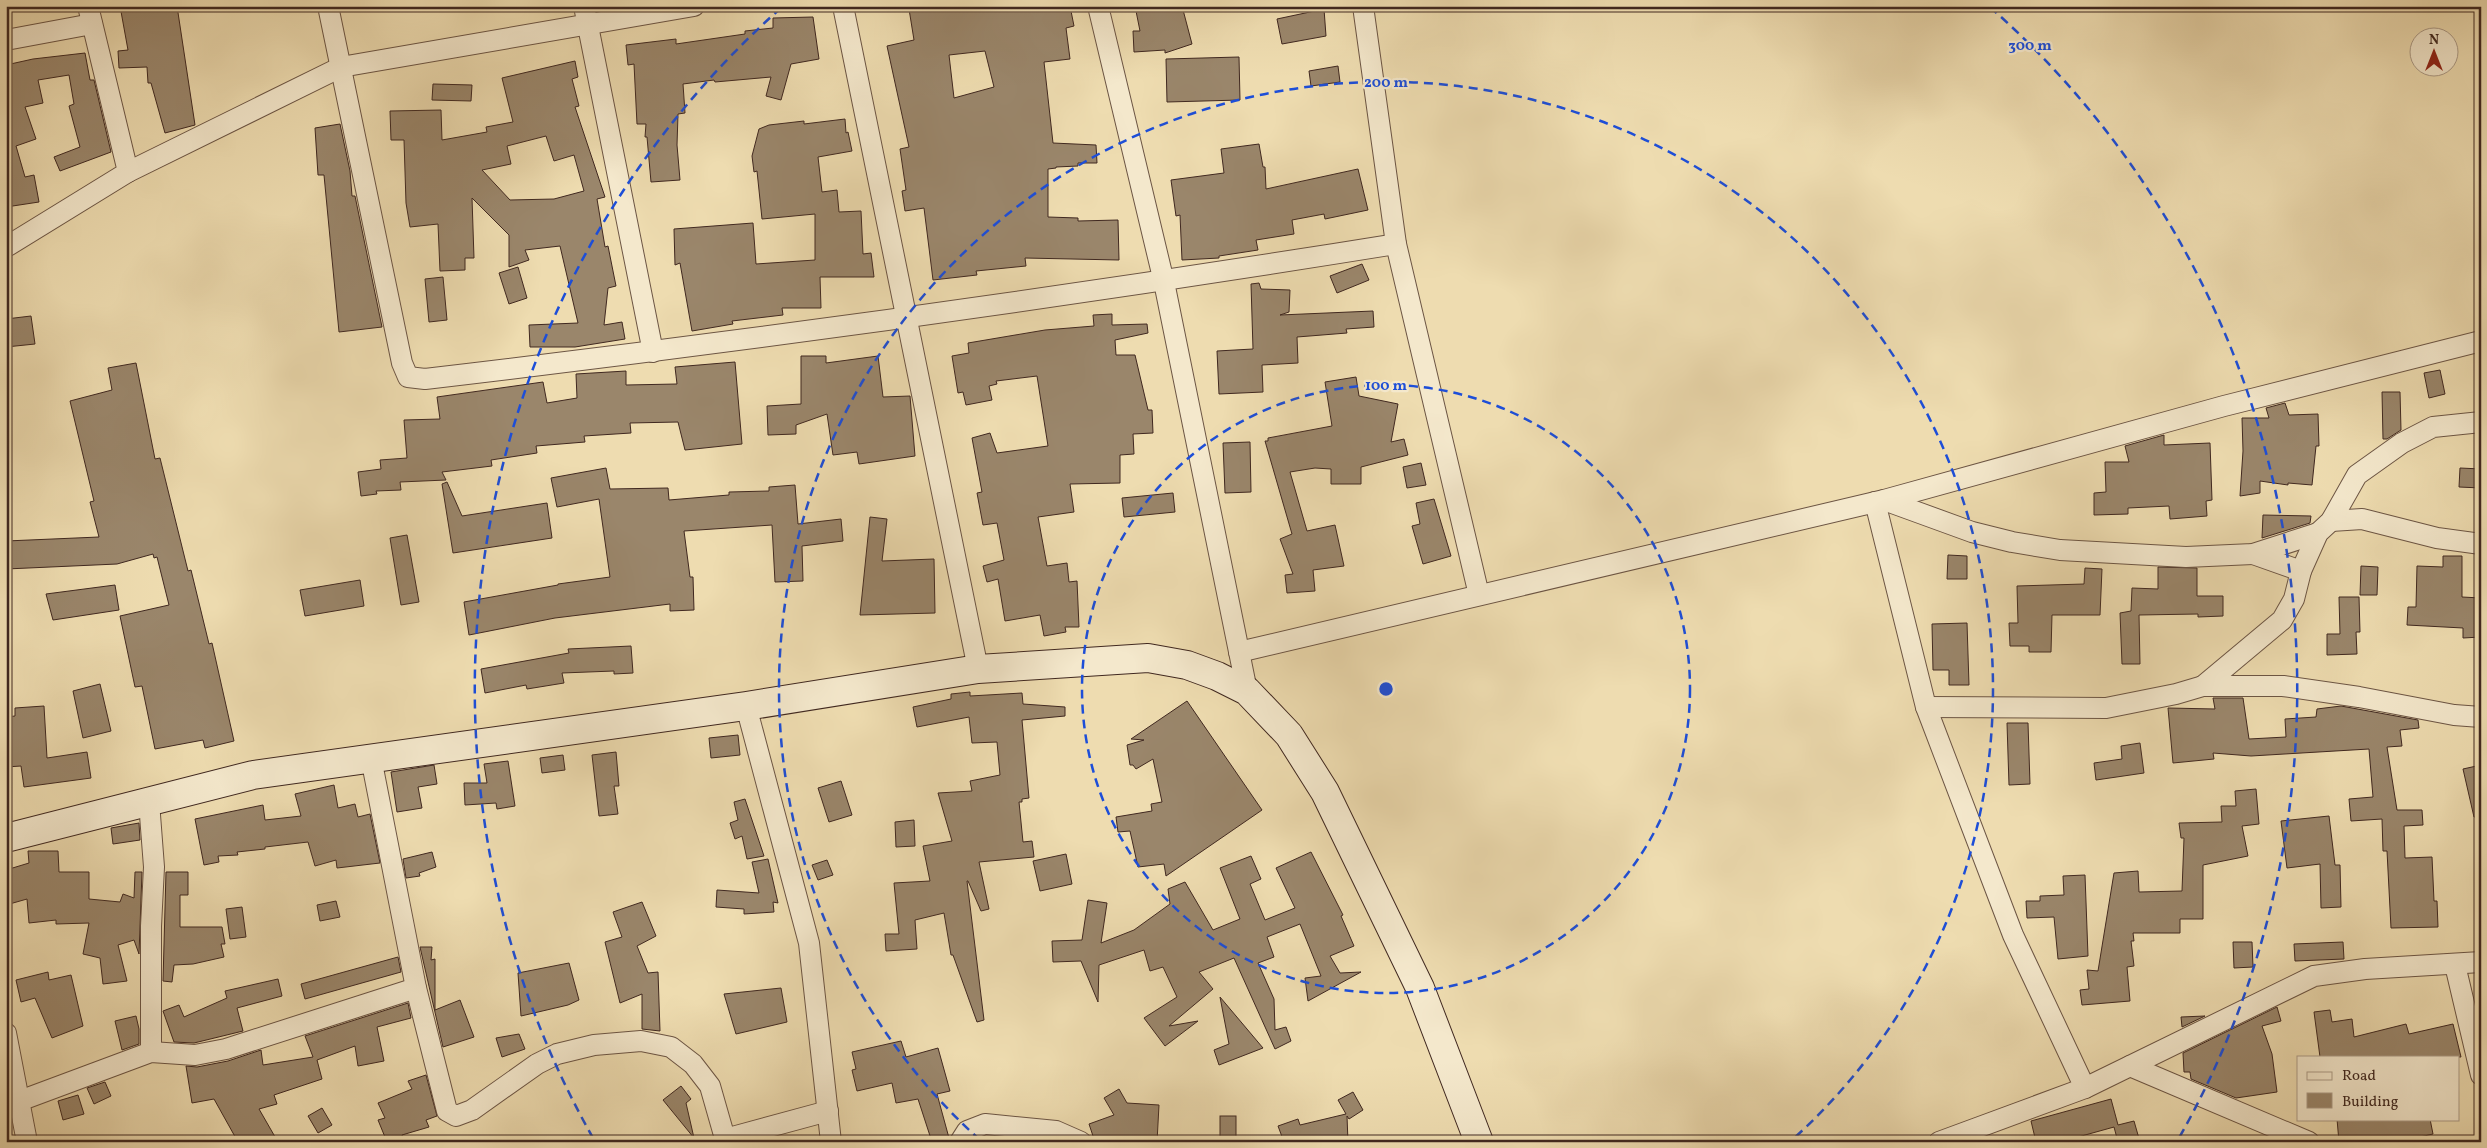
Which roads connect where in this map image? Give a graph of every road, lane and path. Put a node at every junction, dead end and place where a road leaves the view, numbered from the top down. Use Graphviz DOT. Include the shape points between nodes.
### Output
graph roads {
  1 [pos="328,6"];
  2 [pos="694,6"];
  3 [pos="843,6"];
  4 [pos="1098,6"];
  5 [pos="1363,6"];
  6 [pos="90,15"];
  7 [pos="586,15"];
  8 [pos="6,40"];
  9 [pos="341,67"];
  10 [pos="128,172"];
  11 [pos="1396,244"];
  12 [pos="6,247"];
  13 [pos="1164,282"];
  14 [pos="906,316"];
  15 [pos="2481,341"];
  16 [pos="653,352"];
  17 [pos="2481,422"];
  18 [pos="1880,501"];
  19 [pos="2325,527"];
  20 [pos="2481,544"];
  21 [pos="2253,554"];
  22 [pos="2301,571"];
  23 [pos="1479,595"];
  24 [pos="1239,652"];
  25 [pos="978,669"];
  26 [pos="2203,686"];
  27 [pos="1247,691"];
  28 [pos="746,706"];
  29 [pos="1926,707"];
  30 [pos="2481,717"];
  31 [pos="371,758"];
  32 [pos="149,802"];
  33 [pos="6,838"];
  34 [pos="2481,962"];
  35 [pos="2455,965"];
  36 [pos="416,988"];
  37 [pos="6,1033"];
  38 [pos="151,1052"];
  39 [pos="9,1059"];
  40 [pos="2130,1066"];
  41 [pos="2481,1074"];
  42 [pos="2085,1088"];
  43 [pos="13,1103"];
  44 [pos="828,1111"];
  45 [pos="726,1141"];
  46 [pos="27,1142"];
  47 [pos="831,1142"];
  48 [pos="960,1142"];
  49 [pos="1081,1142"];
  50 [pos="1479,1142"];
  51 [pos="1939,1142"];
  52 [pos="2309,1142"];
  1 -- 9 [label="street"];
  2 -- 7 [label="street"];
  3 -- 14 [label="street"];
  4 -- 13 [label="street"];
  5 -- 11 [label="street"];
  6 -- 8 [label="street"];
  6 -- 10 [label="street"];
  7 -- 9 [label="street"];
  7 -- 16 [label="street"];
  9 -- 10 [label="street"];
  9 -- 16 [label="street" via="402,363 408,377 425,379"];
  10 -- 12 [label="street"];
  11 -- 13 [label="street"];
  11 -- 23 [label="street"];
  13 -- 14 [label="street"];
  13 -- 24 [label="street"];
  14 -- 16 [label="street"];
  14 -- 25 [label="street"];
  15 -- 18 [label="street" via="2224,406"];
  17 -- 19 [label="street" via="2433,427 2402,442 2357,476"];
  18 -- 21 [label="street" via="1972,532 2060,550 2186,557"];
  18 -- 23 [label="street"];
  18 -- 29 [label="street"];
  19 -- 20 [label="street" via="2362,520 2437,538"];
  19 -- 21 [label="street"];
  19 -- 22 [label="street"];
  21 -- 22 [label="street"];
  22 -- 26 [label="street" via="2294,599 2282,620"];
  23 -- 24 [label="street"];
  24 -- 27 [label="street"];
  25 -- 27 [label="street" via="1148,658 1187,665"];
  25 -- 28 [label="street"];
  26 -- 29 [label="street" via="2106,708"];
  26 -- 30 [label="street" via="2283,686"];
  27 -- 50 [label="street" via="1289,735 1325,792 1420,988"];
  28 -- 31 [label="street"];
  28 -- 44 [label="street" via="809,943"];
  29 -- 42 [label="street" via="2013,935"];
  31 -- 32 [label="street" via="253,775"];
  31 -- 36 [label="street"];
  32 -- 33 [label="street"];
  32 -- 38 [label="street" via="154,867"];
  34 -- 35 [label="street"];
  35 -- 40 [label="street" via="2365,969 2314,976"];
  35 -- 41 [label="street"];
  36 -- 38 [label="street" via="226,1049 195,1055"];
  36 -- 45 [label="street" via="447,1111 456,1116 472,1110 537,1064 557,1054 594,1045 641,1041 671,1047 694,1064 710,1086"];
  37 -- 39 [label="street"];
  38 -- 43 [label="street"];
  39 -- 43 [label="street"];
  40 -- 42 [label="street"];
  40 -- 52 [label="street"];
  42 -- 51 [label="street"];
  43 -- 46 [label="street"];
  44 -- 45 [label="street"];
  44 -- 47 [label="street"];
  48 -- 49 [label="street" via="967,1131 985,1124 1056,1131"];
}
